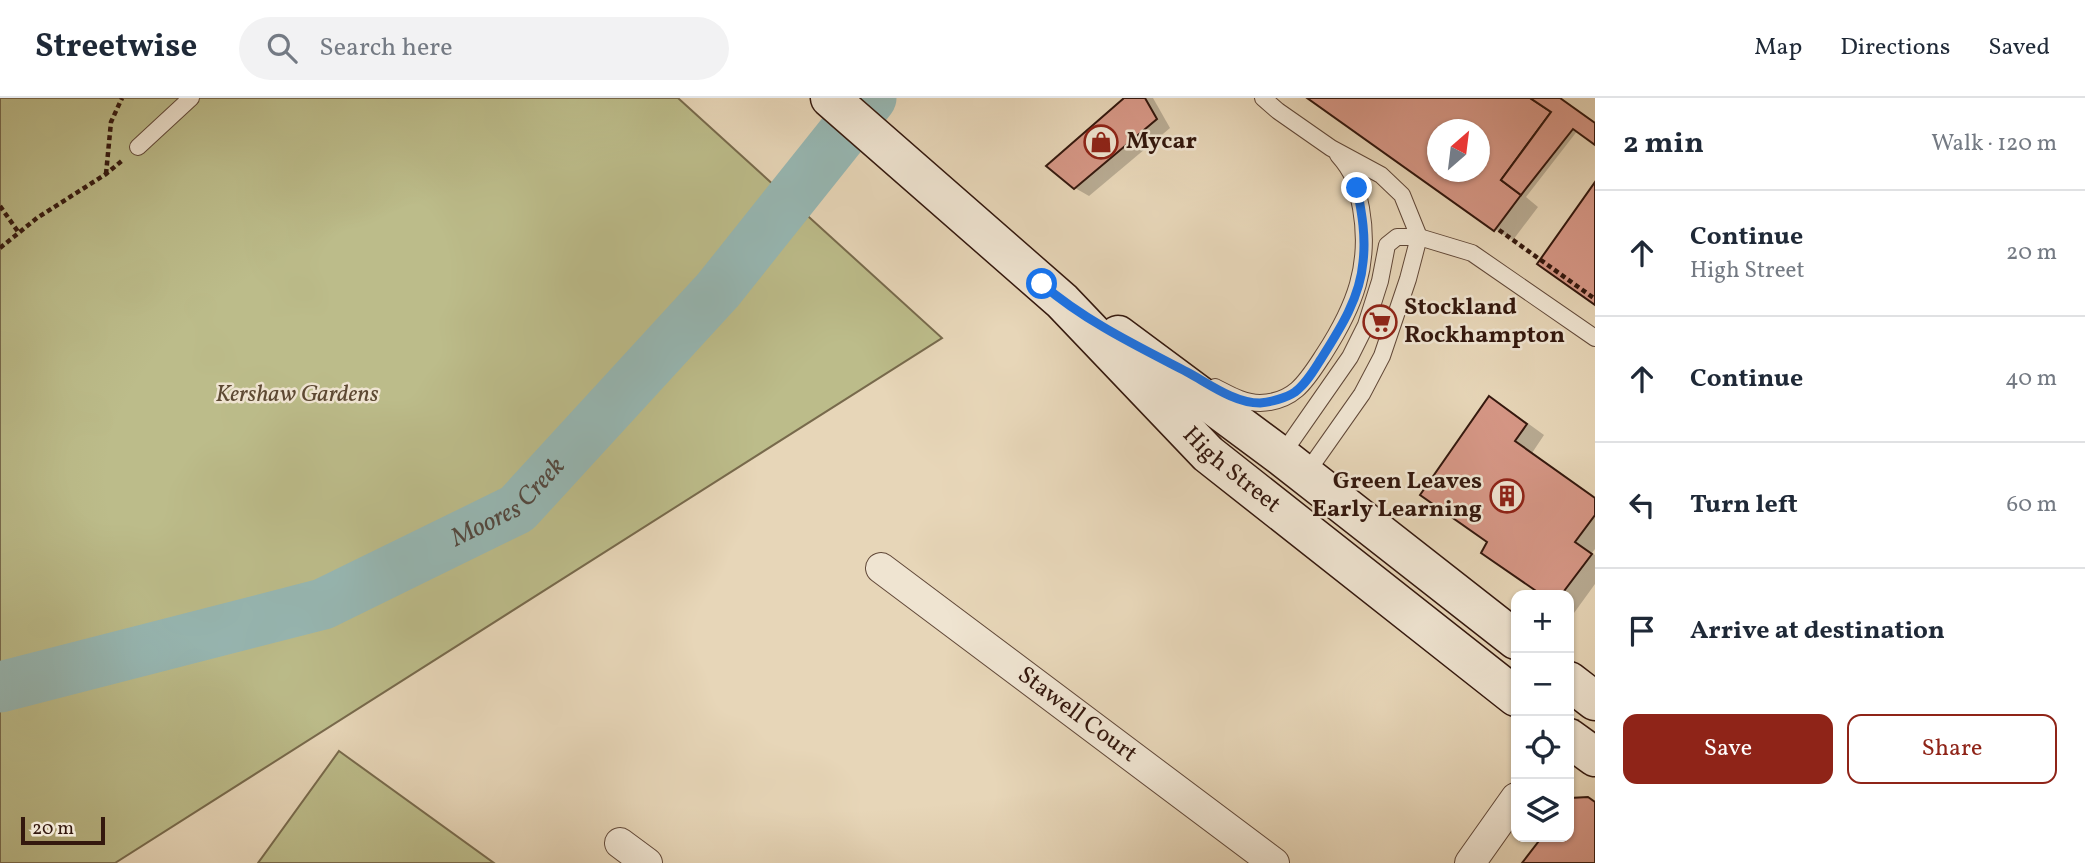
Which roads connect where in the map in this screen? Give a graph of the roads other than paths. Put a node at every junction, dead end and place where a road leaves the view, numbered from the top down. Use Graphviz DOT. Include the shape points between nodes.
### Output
graph roads {
  1 [pos="191,98"];
  2 [pos="830,98"];
  3 [pos="1263,98"];
  4 [pos="138,147"];
  5 [pos="1331,148"];
  6 [pos="1419,237"];
  7 [pos="1052,292"];
  8 [pos="1123,338"];
  9 [pos="1595,338"];
  10 [pos="1293,465"];
  11 [pos="881,568"];
  12 [pos="1511,635"];
  13 [pos="1511,693"];
  14 [pos="1574,742"];
  15 [pos="1595,757"];
  16 [pos="1511,805"];
  17 [pos="620,843"];
  18 [pos="648,863"];
  19 [pos="1274,863"];
  20 [pos="1470,863"];
  1 -- 4 [label="lane"];
  2 -- 7 [label="main road, High Street"];
  3 -- 5 [label="lane"];
  5 -- 6 [label="lane" via="1381,175 1402,195"];
  5 -- 8 [label="lane" via="1351,170 1357,188 1365,230 1363,265 1343,324 1296,392 1261,403 1236,398"];
  6 -- 9 [label="lane" via="1472,253"];
  6 -- 10 [label="lane" via="1382,356 1362,394"];
  6 -- 10 [label="lane" via="1397,237 1387,245 1366,325"];
  7 -- 8 [label="main road, High Street"];
  7 -- 13 [label="main road, High Street" via="1208,454"];
  8 -- 10 [label="main road, High Street"];
  10 -- 12 [label="main road, High Street"];
  11 -- 19 [label="street, Stawell Court"];
  14 -- 15 [label="main road"];
  16 -- 20 [label="street"];
  17 -- 18 [label="street"];
}
